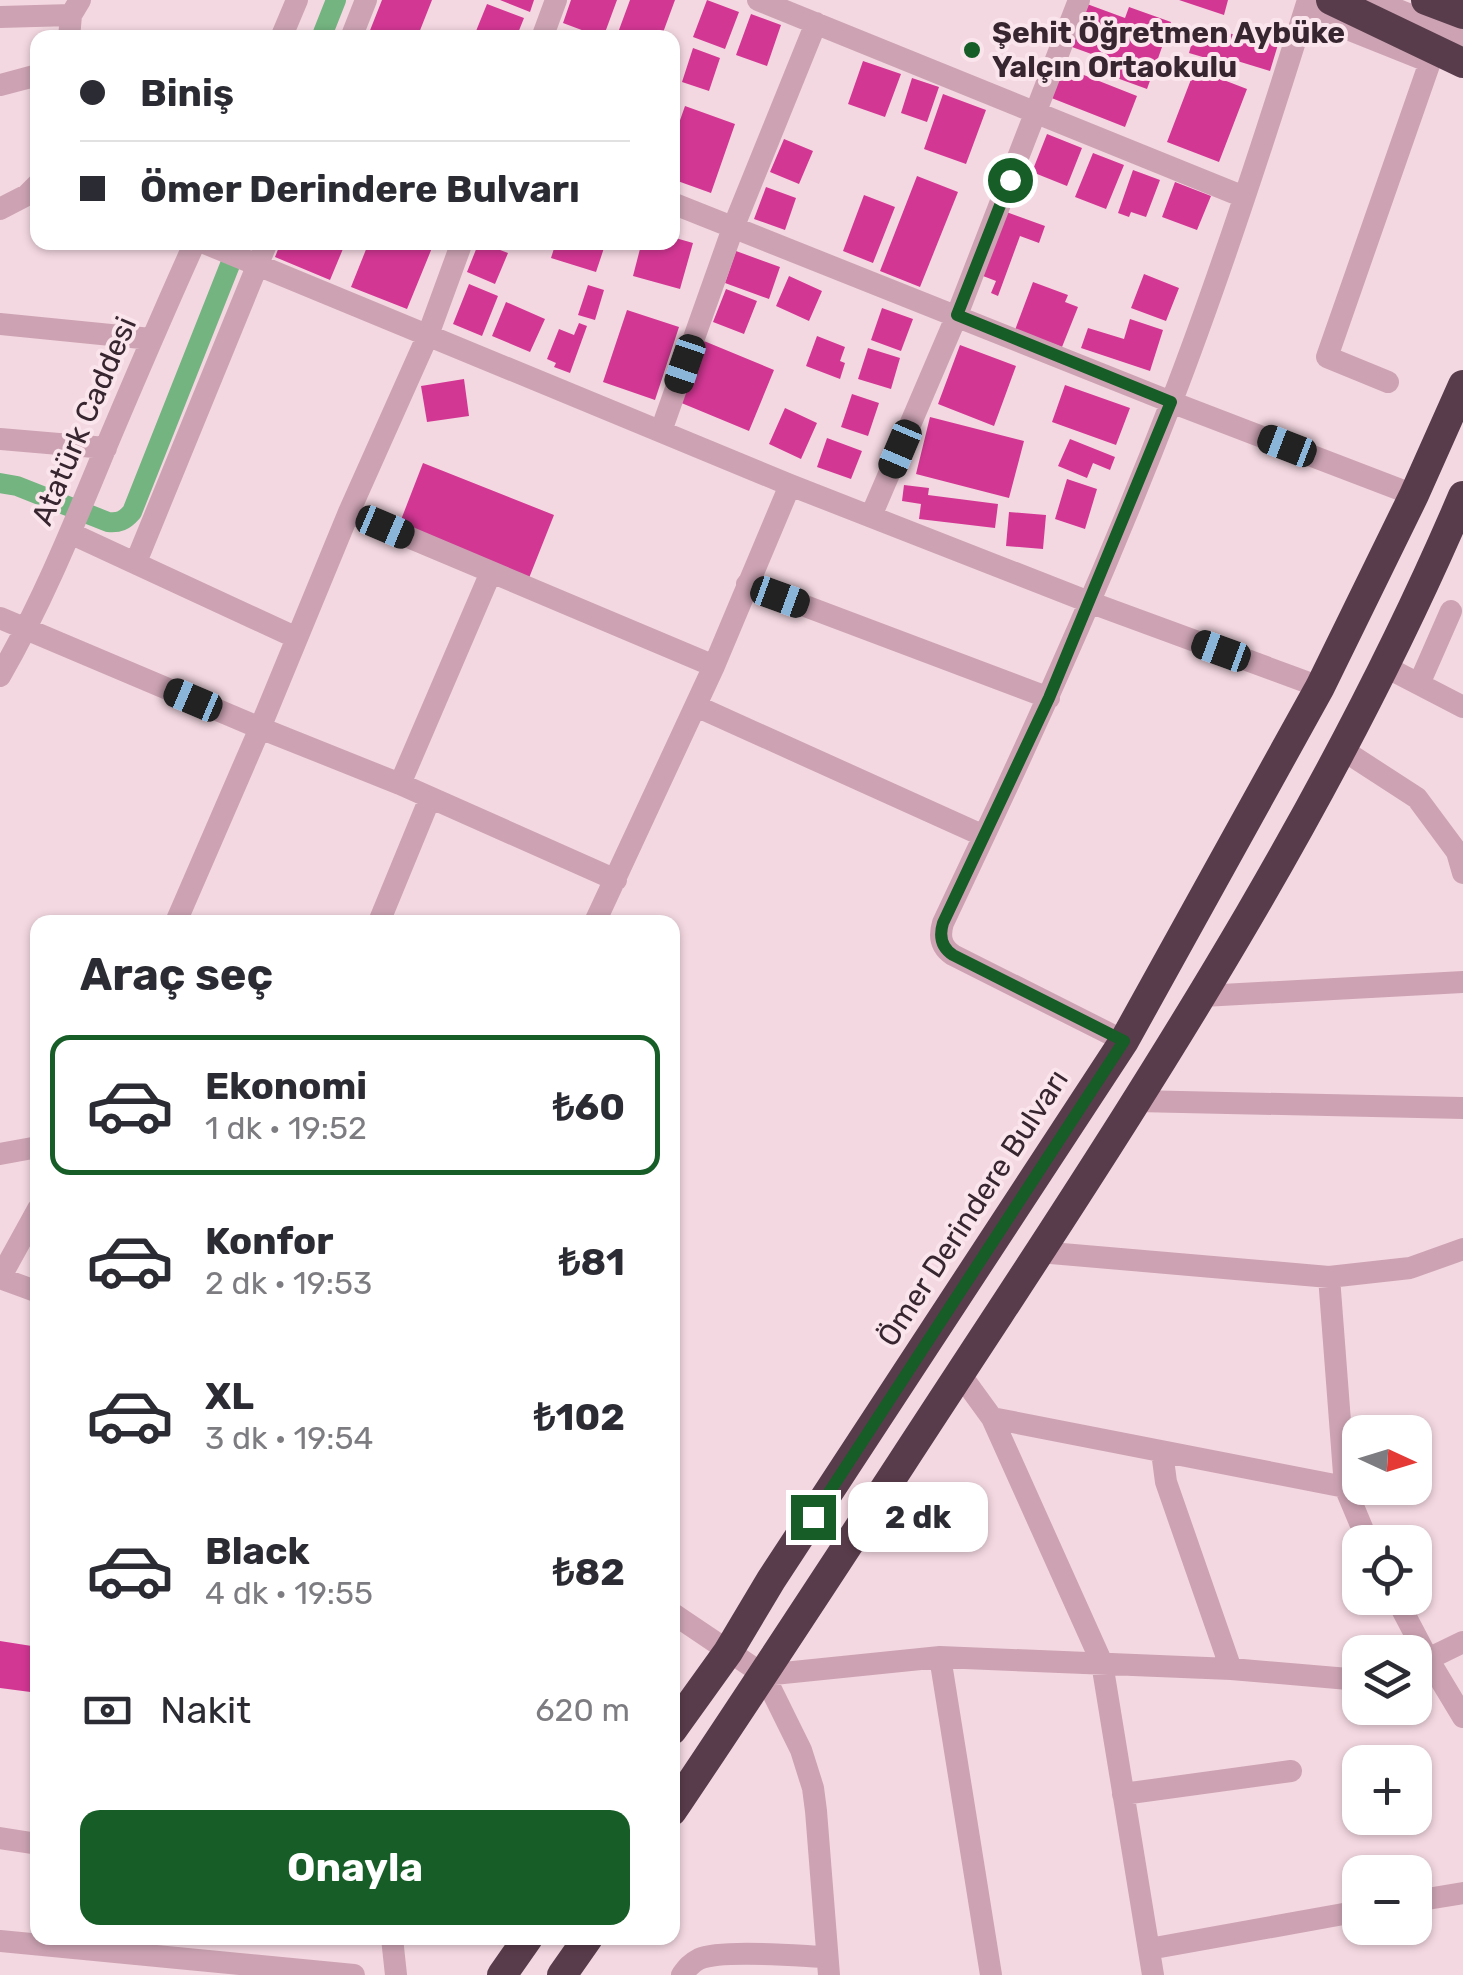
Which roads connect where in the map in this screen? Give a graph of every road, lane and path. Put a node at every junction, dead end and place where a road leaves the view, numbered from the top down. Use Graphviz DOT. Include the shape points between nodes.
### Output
graph roads {
  1 [pos="297,0"];
  2 [pos="366,0"];
  3 [pos="556,0"];
  4 [pos="758,0"];
  5 [pos="1079,0"];
  6 [pos="1373,0"];
  7 [pos="1426,0"];
  8 [pos="1315,4"];
  9 [pos="1463,14"];
  10 [pos="0,17"];
  11 [pos="74,17"];
  12 [pos="816,23"];
  13 [pos="284,30"];
  14 [pos="354,30"];
  15 [pos="545,30"];
  16 [pos="1463,36"];
  17 [pos="1463,63"];
  18 [pos="30,76"];
  19 [pos="0,84"];
  20 [pos="1036,113"];
  21 [pos="30,192"];
  22 [pos="1244,198"];
  23 [pos="680,206"];
  24 [pos="0,209"];
  25 [pos="732,228"];
  26 [pos="194,250"];
  27 [pos="219,250"];
  28 [pos="263,250"];
  29 [pos="459,250"];
  30 [pos="257,265"];
  31 [pos="957,315"];
  32 [pos="0,324"];
  33 [pos="428,335"];
  34 [pos="152,339"];
  35 [pos="1388,382"];
  36 [pos="1463,384"];
  37 [pos="1171,402"];
  38 [pos="661,431"];
  39 [pos="0,440"];
  40 [pos="106,448"];
  41 [pos="790,484"];
  42 [pos="1414,495"];
  43 [pos="350,512"];
  44 [pos="1459,512"];
  45 [pos="871,516"];
  46 [pos="70,533"];
  47 [pos="136,562"];
  48 [pos="491,572"];
  49 [pos="746,584"];
  50 [pos="1418,596"];
  51 [pos="1089,602"];
  52 [pos="1457,614"];
  53 [pos="0,618"];
  54 [pos="26,631"];
  55 [pos="297,638"];
  56 [pos="714,666"];
  57 [pos="1384,666"];
  58 [pos="0,676"];
  59 [pos="1419,684"];
  60 [pos="1320,687"];
  61 [pos="1049,698"];
  62 [pos="696,706"];
  63 [pos="1463,708"];
  64 [pos="260,728"];
  65 [pos="1344,750"];
  66 [pos="400,784"];
  67 [pos="430,798"];
  68 [pos="984,836"];
  69 [pos="1463,873"];
  70 [pos="616,880"];
  71 [pos="179,915"];
  72 [pos="382,915"];
  73 [pos="598,915"];
  74 [pos="1463,982"];
  75 [pos="1203,996"];
  76 [pos="1124,1041"];
  77 [pos="1136,1101"];
  78 [pos="1463,1108"];
  79 [pos="30,1148"];
  80 [pos="0,1154"];
  81 [pos="30,1224"];
  82 [pos="1039,1252"];
  83 [pos="1462,1252"];
  84 [pos="0,1278"];
  85 [pos="1329,1278"];
  86 [pos="30,1289"];
  87 [pos="960,1374"];
  88 [pos="992,1418"];
  89 [pos="1342,1448"];
  90 [pos="1162,1452"];
  91 [pos="1342,1486"];
  92 [pos="680,1619"];
  93 [pos="1463,1642"];
  94 [pos="728,1652"];
  95 [pos="940,1657"];
  96 [pos="1102,1663"];
  97 [pos="1432,1665"];
  98 [pos="1231,1669"];
  99 [pos="764,1674"];
  100 [pos="1432,1677"];
  101 [pos="1342,1678"];
  102 [pos="1463,1716"];
  103 [pos="680,1719"];
  104 [pos="1291,1771"];
  105 [pos="1123,1794"];
  106 [pos="680,1799"];
  107 [pos="0,1838"];
  108 [pos="30,1843"];
  109 [pos="1463,1893"];
  110 [pos="1432,1899"];
  111 [pos="1342,1914"];
  112 [pos="0,1940"];
  113 [pos="30,1943"];
  114 [pos="51,1945"];
  115 [pos="393,1945"];
  116 [pos="523,1945"];
  117 [pos="583,1945"];
  118 [pos="1149,1949"];
  119 [pos="828,1966"];
  120 [pos="354,1975"];
  121 [pos="396,1975"];
  122 [pos="502,1975"];
  123 [pos="562,1975"];
  124 [pos="682,1975"];
  125 [pos="990,1975"];
  126 [pos="1153,1975"];
  1 -- 13 [label="street"];
  2 -- 14 [label="street"];
  3 -- 15 [label="street"];
  4 -- 12 [label="street"];
  5 -- 20 [label="street"];
  6 -- 16 [label="street"];
  7 -- 9 [label="highway"];
  8 -- 17 [label="highway"];
  8 -- 22 [label="street"];
  8 -- 35 [label="street" via="1430,62 1328,357"];
  10 -- 11 [label="street"];
  12 -- 20 [label="street"];
  12 -- 25 [label="street"];
  18 -- 19 [label="street"];
  20 -- 22 [label="street"];
  20 -- 31 [label="street"];
  21 -- 24 [label="street"];
  22 -- 37 [label="street"];
  23 -- 25 [label="street"];
  25 -- 31 [label="street"];
  25 -- 38 [label="street"];
  26 -- 34 [label="street, Atatürk Caddesi"];
  27 -- 30 [label="street"];
  28 -- 30 [label="street"];
  29 -- 33 [label="street"];
  30 -- 33 [label="street"];
  30 -- 47 [label="street"];
  31 -- 37 [label="street"];
  31 -- 45 [label="street"];
  32 -- 34 [label="street"];
  33 -- 38 [label="street"];
  33 -- 43 [label="street"];
  34 -- 40 [label="street, Atatürk Caddesi"];
  36 -- 42 [label="highway, Ömer Derindere Bulvarı"];
  37 -- 42 [label="street"];
  37 -- 51 [label="street"];
  38 -- 41 [label="street"];
  39 -- 40 [label="street"];
  40 -- 46 [label="street, Atatürk Caddesi"];
  41 -- 45 [label="street"];
  41 -- 49 [label="street"];
  42 -- 60 [label="highway, Ömer Derindere Bulvarı"];
  43 -- 48 [label="street"];
  43 -- 55 [label="street"];
  44 -- 50 [label="highway"];
  45 -- 51 [label="street"];
  46 -- 47 [label="street"];
  46 -- 54 [label="street, Atatürk Caddesi"];
  47 -- 55 [label="street"];
  48 -- 56 [label="street"];
  48 -- 66 [label="street"];
  49 -- 56 [label="street"];
  49 -- 61 [label="street"];
  50 -- 52 [label="street"];
  50 -- 57 [label="highway"];
  51 -- 60 [label="street"];
  51 -- 61 [label="street"];
  52 -- 59 [label="street"];
  53 -- 54 [label="street"];
  54 -- 58 [label="street, Atatürk Caddesi"];
  54 -- 64 [label="street"];
  55 -- 64 [label="street"];
  56 -- 62 [label="street"];
  57 -- 59 [label="street"];
  57 -- 65 [label="highway"];
  59 -- 63 [label="street"];
  60 -- 76 [label="highway, Ömer Derindere Bulvarı"];
  61 -- 68 [label="street"];
  62 -- 68 [label="street"];
  62 -- 70 [label="street"];
  64 -- 66 [label="street"];
  64 -- 71 [label="street"];
  65 -- 69 [label="street" via="1418,798"];
  65 -- 75 [label="highway"];
  66 -- 67 [label="street"];
  67 -- 70 [label="street"];
  67 -- 72 [label="street"];
  68 -- 76 [label="street" via="943,923 943,945"];
  70 -- 73 [label="street"];
  74 -- 75 [label="street"];
  75 -- 77 [label="highway"];
  76 -- 94 [label="highway, Ömer Derindere Bulvarı"];
  77 -- 78 [label="street"];
  77 -- 82 [label="highway"];
  79 -- 80 [label="street"];
  81 -- 84 [label="street"];
  82 -- 85 [label="street"];
  82 -- 87 [label="highway"];
  83 -- 85 [label="street" via="1410,1268"];
  84 -- 86 [label="street"];
  85 -- 89 [label="street"];
  87 -- 88 [label="street"];
  87 -- 99 [label="highway"];
  88 -- 90 [label="street"];
  88 -- 96 [label="street"];
  90 -- 91 [label="street"];
  90 -- 98 [label="street" via="1166,1482"];
  92 -- 94 [label="street"];
  93 -- 97 [label="street"];
  94 -- 99 [label="street"];
  94 -- 103 [label="highway, Ömer Derindere Bulvarı"];
  95 -- 96 [label="street"];
  95 -- 99 [label="street"];
  95 -- 125 [label="street"];
  96 -- 98 [label="street"];
  96 -- 105 [label="street"];
  98 -- 101 [label="street"];
  99 -- 106 [label="highway"];
  99 -- 119 [label="street" via="813,1788"];
  100 -- 102 [label="street"];
  104 -- 105 [label="street"];
  105 -- 118 [label="street"];
  107 -- 108 [label="street"];
  109 -- 110 [label="street"];
  111 -- 118 [label="street"];
  112 -- 113 [label="street"];
  114 -- 120 [label="street"];
  115 -- 121 [label="street"];
  116 -- 122 [label="highway"];
  117 -- 123 [label="highway"];
  118 -- 126 [label="street"];
  119 -- 124 [label="street" via="722,1954 702,1957"];
}
